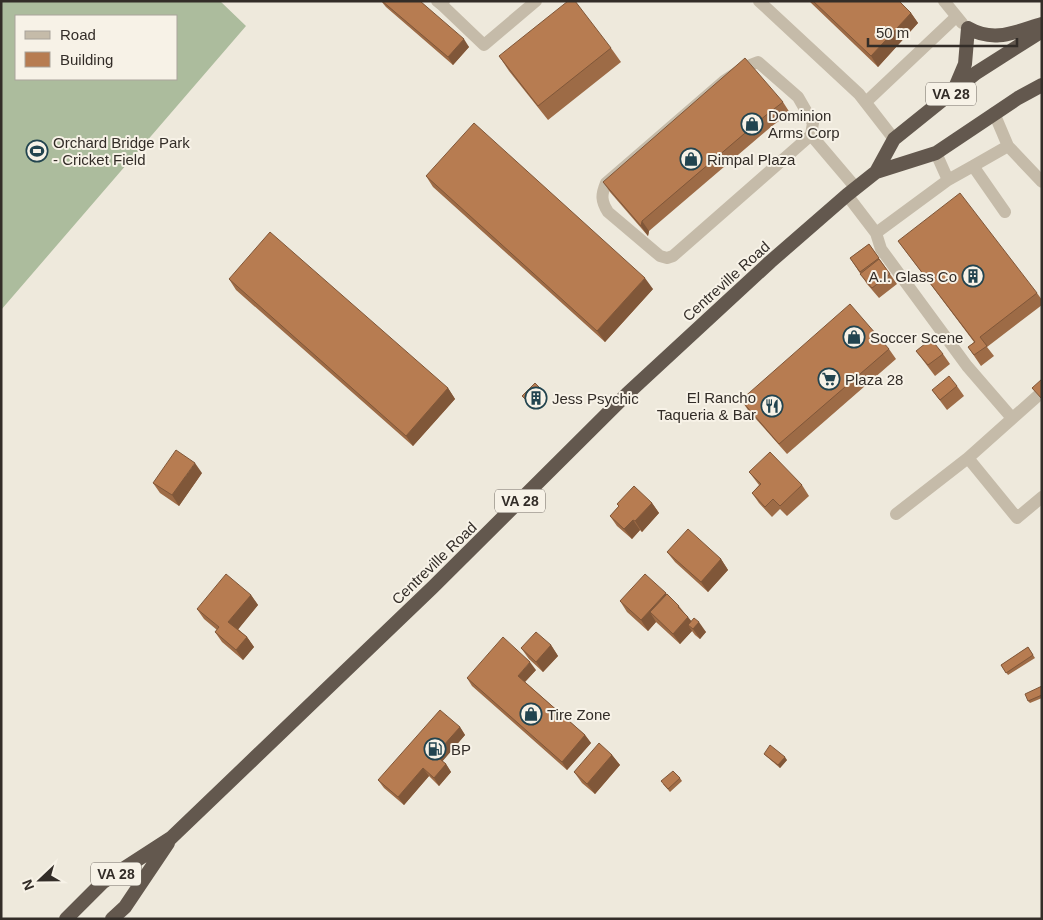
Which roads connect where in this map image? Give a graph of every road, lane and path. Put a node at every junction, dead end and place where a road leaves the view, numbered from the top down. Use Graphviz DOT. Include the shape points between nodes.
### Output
graph roads {
  1 [pos="536,1"];
  2 [pos="759,1"];
  3 [pos="944,1"];
  4 [pos="441,2"];
  5 [pos="956,17"];
  6 [pos="1042,24"];
  7 [pos="968,28"];
  8 [pos="1042,31"];
  9 [pos="1042,85"];
  10 [pos="953,92"];
  11 [pos="866,102"];
  12 [pos="994,113"];
  13 [pos="811,135"];
  14 [pos="894,139"];
  15 [pos="1008,146"];
  16 [pos="936,153"];
  17 [pos="973,166"];
  18 [pos="876,172"];
  19 [pos="948,180"];
  20 [pos="1042,182"];
  21 [pos="852,191"];
  22 [pos="1005,212"];
  23 [pos="876,233"];
  24 [pos="1042,392"];
  25 [pos="1012,418"];
  26 [pos="968,458"];
  27 [pos="1042,497"];
  28 [pos="896,514"];
  29 [pos="171,838"];
  30 [pos="66,919"];
  31 [pos="112,919"];
  1 -- 4 [label="lane" via="484,45"];
  2 -- 11 [label="lane"];
  3 -- 5 [label="lane"];
  5 -- 7 [label="lane"];
  5 -- 11 [label="lane"];
  6 -- 7 [label="highway" via="1000,36 977,33"];
  7 -- 10 [label="highway" via="965,64"];
  8 -- 10 [label="highway, Centreville Road / VA 28"];
  9 -- 12 [label="highway, Centreville Road / VA 28"];
  10 -- 14 [label="highway, Centreville Road / VA 28"];
  11 -- 14 [label="lane"];
  12 -- 15 [label="lane"];
  12 -- 16 [label="highway, Centreville Road / VA 28"];
  13 -- 13 [label="lane" via="667,258 660,256 608,212 603,204 602,193 606,183 724,81 758,62 798,97 813,123"];
  13 -- 21 [label="lane"];
  14 -- 18 [label="highway, Centreville Road / VA 28"];
  15 -- 17 [label="lane"];
  15 -- 20 [label="lane"];
  16 -- 18 [label="highway, Centreville Road / VA 28"];
  16 -- 19 [label="lane"];
  17 -- 19 [label="lane"];
  17 -- 22 [label="lane"];
  18 -- 21 [label="highway, Centreville Road / VA 28"];
  19 -- 23 [label="lane"];
  21 -- 23 [label="lane"];
  21 -- 29 [label="highway, Centreville Road / VA 28" via="627,394 433,587"];
  23 -- 25 [label="lane" via="886,256 967,366"];
  24 -- 25 [label="lane"];
  25 -- 26 [label="lane"];
  26 -- 27 [label="lane" via="1017,518"];
  26 -- 28 [label="lane"];
  29 -- 30 [label="highway, Centreville Road / VA 28" via="103,882"];
  29 -- 31 [label="highway, Centreville Road / VA 28" via="125,907"];
}
